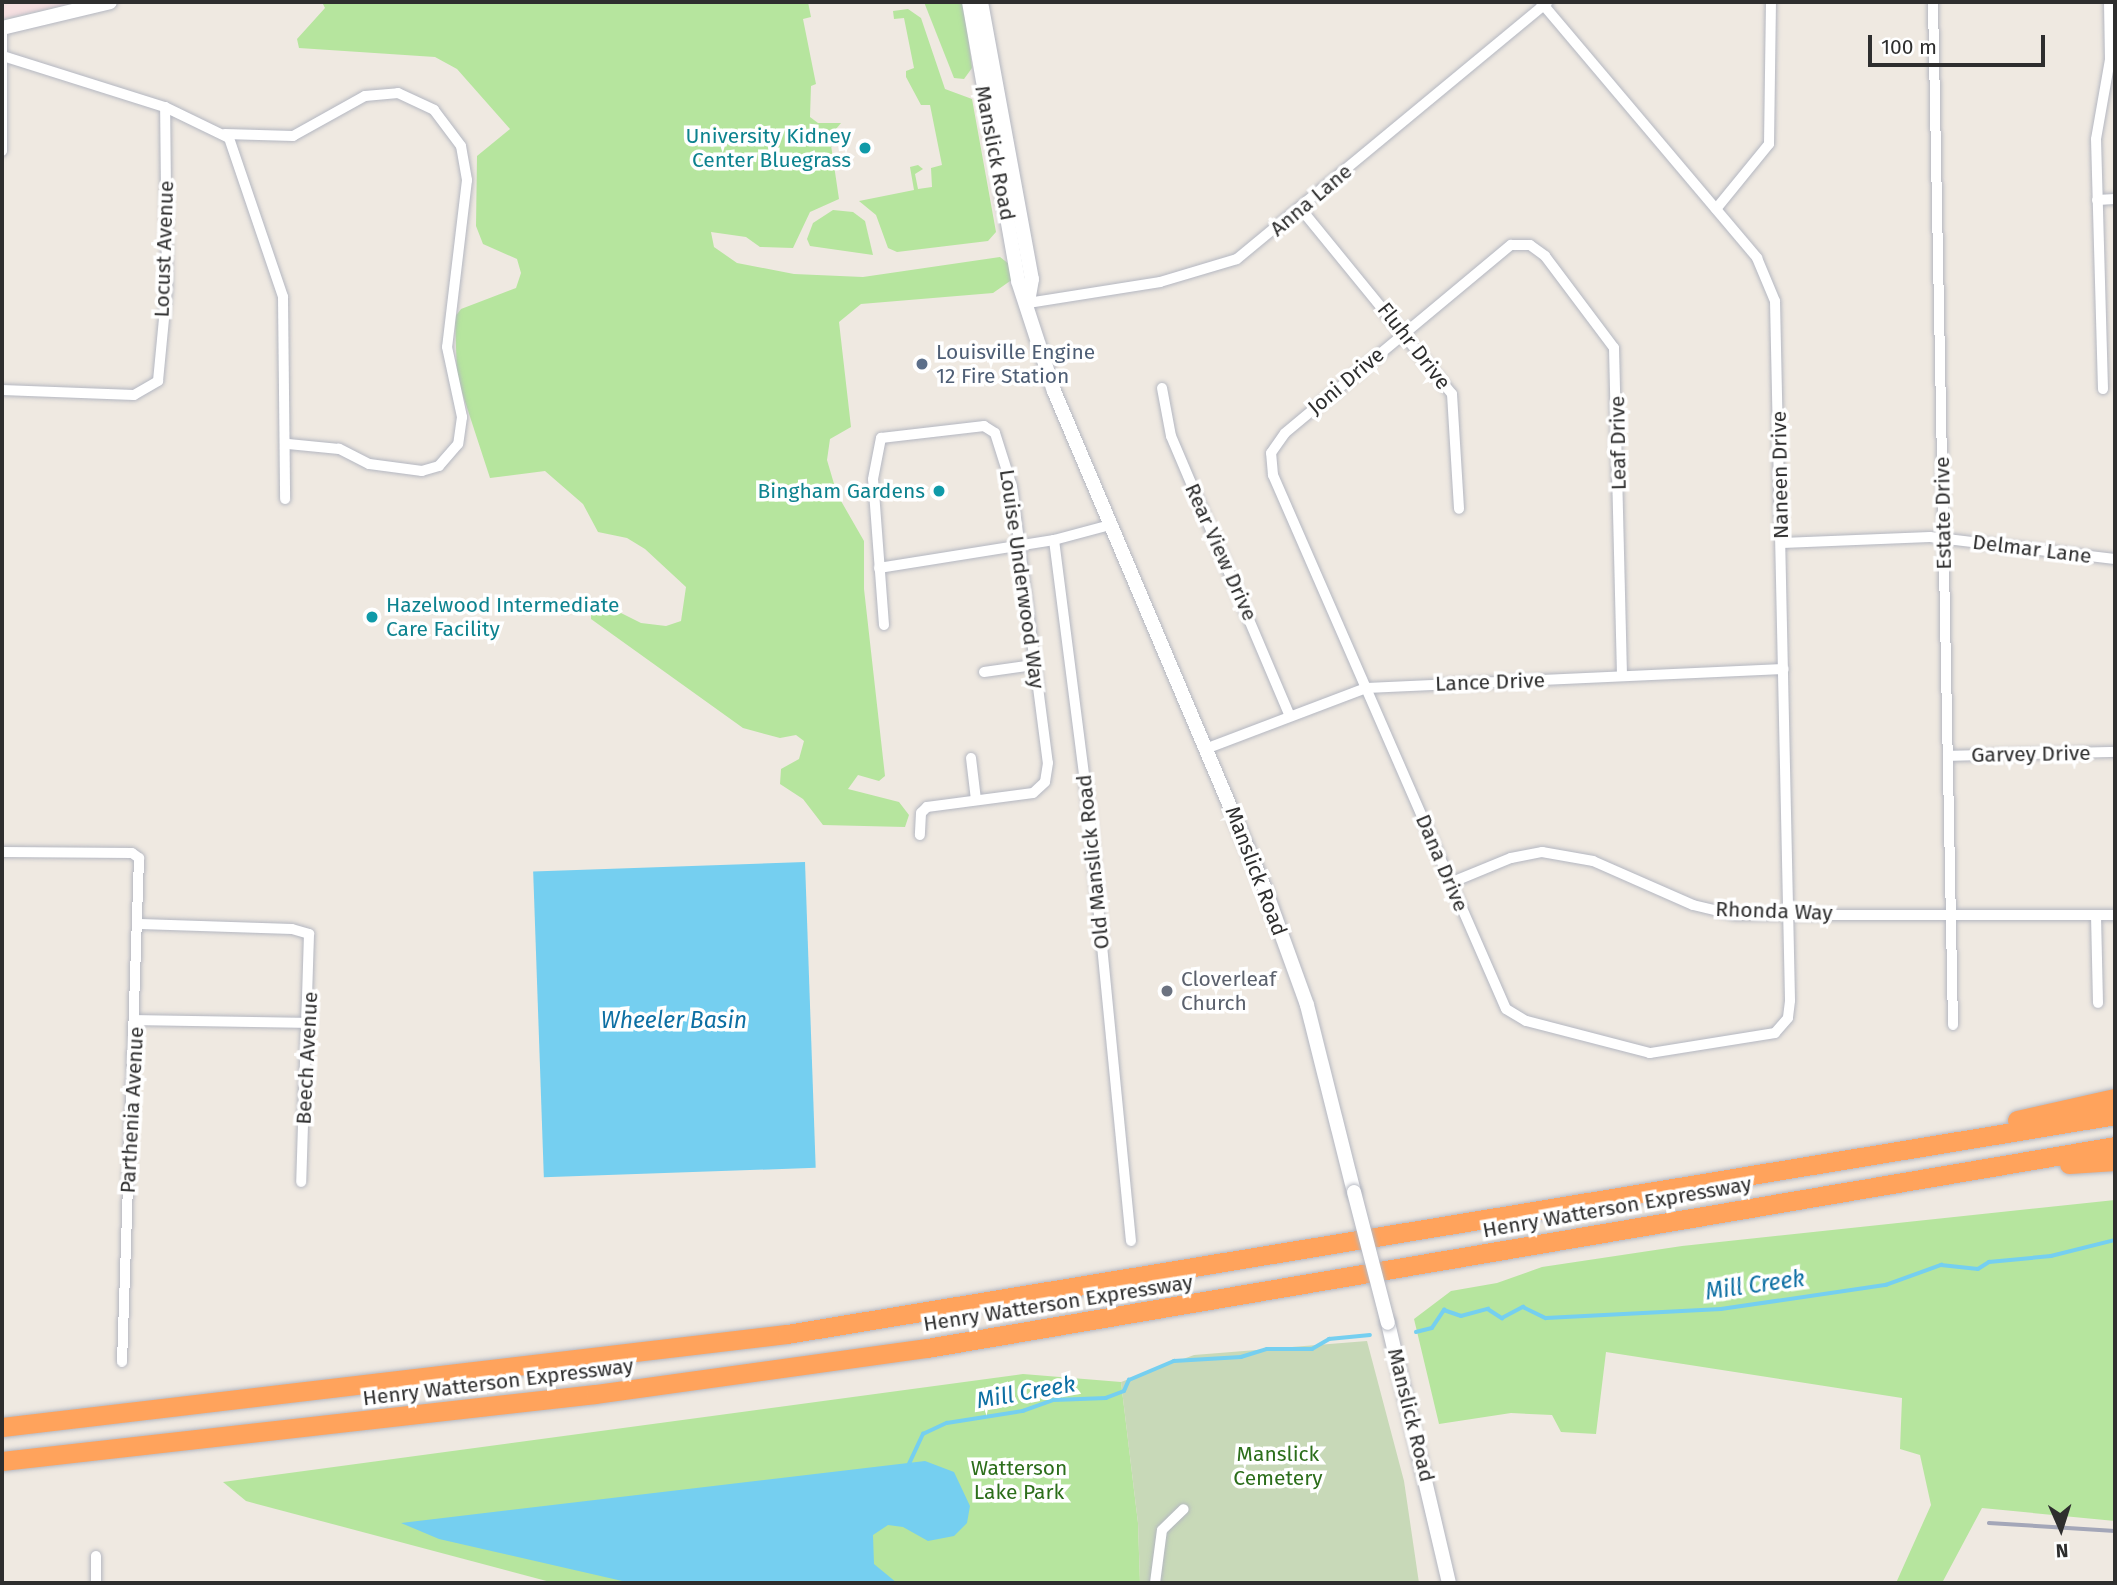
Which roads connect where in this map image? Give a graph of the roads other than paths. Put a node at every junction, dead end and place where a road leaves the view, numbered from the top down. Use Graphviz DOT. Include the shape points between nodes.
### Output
graph roads {
  1 [pos="110,2"];
  2 [pos="970,2"];
  3 [pos="981,2"];
  4 [pos="1771,2"];
  5 [pos="1933,2"];
  6 [pos="2109,2"];
  7 [pos="1545,3"];
  8 [pos="2,28"];
  9 [pos="2,34"];
  10 [pos="6,57"];
  11 [pos="165,107"];
  12 [pos="225,134"];
  13 [pos="2,151"];
  14 [pos="2115,199"];
  15 [pos="2097,200"];
  16 [pos="1301,209"];
  17 [pos="1716,209"];
  18 [pos="1527,244"];
  19 [pos="1028,303"];
  20 [pos="1404,331"];
  21 [pos="1162,388"];
  22 [pos="2103,389"];
  23 [pos="2,390"];
  24 [pos="288,444"];
  25 [pos="1271,453"];
  26 [pos="285,499"];
  27 [pos="1459,509"];
  28 [pos="1110,525"];
  29 [pos="1944,538"];
  30 [pos="1054,540"];
  31 [pos="1782,543"];
  32 [pos="1020,545"];
  33 [pos="2115,559"];
  34 [pos="879,568"];
  35 [pos="884,625"];
  36 [pos="1034,665"];
  37 [pos="1784,669"];
  38 [pos="984,672"];
  39 [pos="1622,676"];
  40 [pos="1366,688"];
  41 [pos="1289,714"];
  42 [pos="1208,748"];
  43 [pos="2115,752"];
  44 [pos="1948,756"];
  45 [pos="971,758"];
  46 [pos="976,800"];
  47 [pos="920,835"];
  48 [pos="2,852"];
  49 [pos="1450,883"];
  50 [pos="1951,911"];
  51 [pos="1788,915"];
  52 [pos="2096,915"];
  53 [pos="2115,915"];
  54 [pos="140,924"];
  55 [pos="2098,1003"];
  56 [pos="136,1020"];
  57 [pos="309,1023"];
  58 [pos="1953,1025"];
  59 [pos="1780,1029"];
  60 [pos="2115,1098"];
  61 [pos="2115,1115"];
  62 [pos="1956,1140"];
  63 [pos="2115,1146"];
  64 [pos="2115,1161"];
  65 [pos="2005,1165"];
  66 [pos="301,1182"];
  67 [pos="1131,1241"];
  68 [pos="122,1362"];
  69 [pos="2,1427"];
  70 [pos="2,1461"];
  71 [pos="1184,1509"];
  72 [pos="96,1556"];
  73 [pos="96,1583"];
  74 [pos="1155,1583"];
  75 [pos="1448,1583"];
  1 -- 8 [label="main road"];
  2 -- 19 [label="main road, Manslick Road" via="1018,281"];
  3 -- 19 [label="main road, Manslick Road" via="1032,279"];
  4 -- 17 [label="street" via="1769,144 1757,166"];
  5 -- 29 [label="street, Estate Drive"];
  6 -- 15 [label="street" via="2110,60 2096,139"];
  7 -- 16 [label="street, Anna Lane"];
  7 -- 17 [label="street, Naneen Drive"];
  9 -- 10 [label="street"];
  10 -- 11 [label="street"];
  10 -- 13 [label="street"];
  11 -- 12 [label="street"];
  11 -- 23 [label="street, Locust Avenue" via="167,288 153,388 134,396"];
  12 -- 24 [label="street" via="284,297"];
  12 -- 24 [label="street" via="293,136 365,96 398,93 434,110 461,146 467,180 447,347 462,417 458,444 439,466 422,471 369,464 339,449"];
  14 -- 15 [label="street"];
  15 -- 22 [label="street"];
  16 -- 19 [label="street, Anna Lane" via="1237,259 1206,272"];
  16 -- 20 [label="street, Fluhr Drive"];
  17 -- 31 [label="street, Naneen Drive" via="1766,272 1775,301"];
  18 -- 20 [label="street, Joni Drive" via="1503,250"];
  18 -- 39 [label="street, Leaf Drive" via="1545,256 1587,305 1614,348"];
  19 -- 28 [label="main road, Manslick Road" via="1054,391"];
  20 -- 25 [label="street, Joni Drive" via="1285,433"];
  20 -- 27 [label="street, Fluhr Drive" via="1452,394"];
  21 -- 41 [label="street, Rear View Drive" via="1171,436"];
  24 -- 26 [label="street"];
  25 -- 40 [label="street, Dana Drive" via="1273,475"];
  28 -- 30 [label="street"];
  28 -- 42 [label="main road, Manslick Road"];
  29 -- 31 [label="street, Delmar Lane"];
  29 -- 33 [label="street, Delmar Lane"];
  29 -- 44 [label="street, Estate Drive"];
  30 -- 32 [label="street"];
  30 -- 67 [label="street, Old Manslick Road" via="1089,813"];
  31 -- 37 [label="street, Naneen Drive"];
  32 -- 34 [label="street"];
  32 -- 34 [label="street, Louise Underwood Way" via="1012,487 995,433 984,426 961,426 881,438 873,479"];
  32 -- 36 [label="street, Louise Underwood Way"];
  34 -- 35 [label="street, Louise Underwood Way"];
  36 -- 38 [label="street"];
  36 -- 46 [label="street, Louise Underwood Way" via="1048,763 1045,782 1033,793"];
  37 -- 39 [label="street, Lance Drive"];
  37 -- 51 [label="street, Naneen Drive"];
  39 -- 40 [label="street, Lance Drive"];
  40 -- 41 [label="street, Lance Drive"];
  40 -- 49 [label="street, Dana Drive"];
  41 -- 42 [label="street, Lance Drive"];
  42 -- 75 [label="main road, Manslick Road, bridge" via="1307,1005"];
  43 -- 44 [label="street, Garvey Drive"];
  44 -- 50 [label="street, Estate Drive"];
  45 -- 46 [label="street"];
  46 -- 47 [label="street, Louise Underwood Way" via="927,807 921,813"];
  48 -- 54 [label="street, Parthenia Avenue" via="132,853 139,858"];
  49 -- 51 [label="street, Rhonda Way" via="1511,858 1559,853 1602,864 1706,909"];
  49 -- 59 [label="street, Dana Drive" via="1501,999 1519,1019 1650,1053 1754,1039"];
  50 -- 51 [label="street, Rhonda Way"];
  50 -- 52 [label="street, Rhonda Way"];
  50 -- 58 [label="street, Estate Drive"];
  51 -- 59 [label="street, Naneen Drive" via="1789,1011"];
  52 -- 53 [label="street, Rhonda Way"];
  52 -- 55 [label="street"];
  54 -- 56 [label="street, Parthenia Avenue"];
  54 -- 57 [label="street, Beech Avenue" via="292,929 309,934"];
  56 -- 57 [label="street"];
  56 -- 68 [label="street, Parthenia Avenue"];
  57 -- 66 [label="street, Beech Avenue"];
  60 -- 62 [label="highway" via="2037,1114"];
  61 -- 62 [label="highway"];
  62 -- 69 [label="highway, Henry Watterson Expressway" via="786,1334"];
  63 -- 65 [label="highway, Henry Watterson Expressway"];
  64 -- 65 [label="highway"];
  65 -- 70 [label="highway, Henry Watterson Expressway" via="927,1348 568,1397"];
  71 -- 74 [label="street" via="1162,1530"];
  72 -- 73 [label="street"];
}
